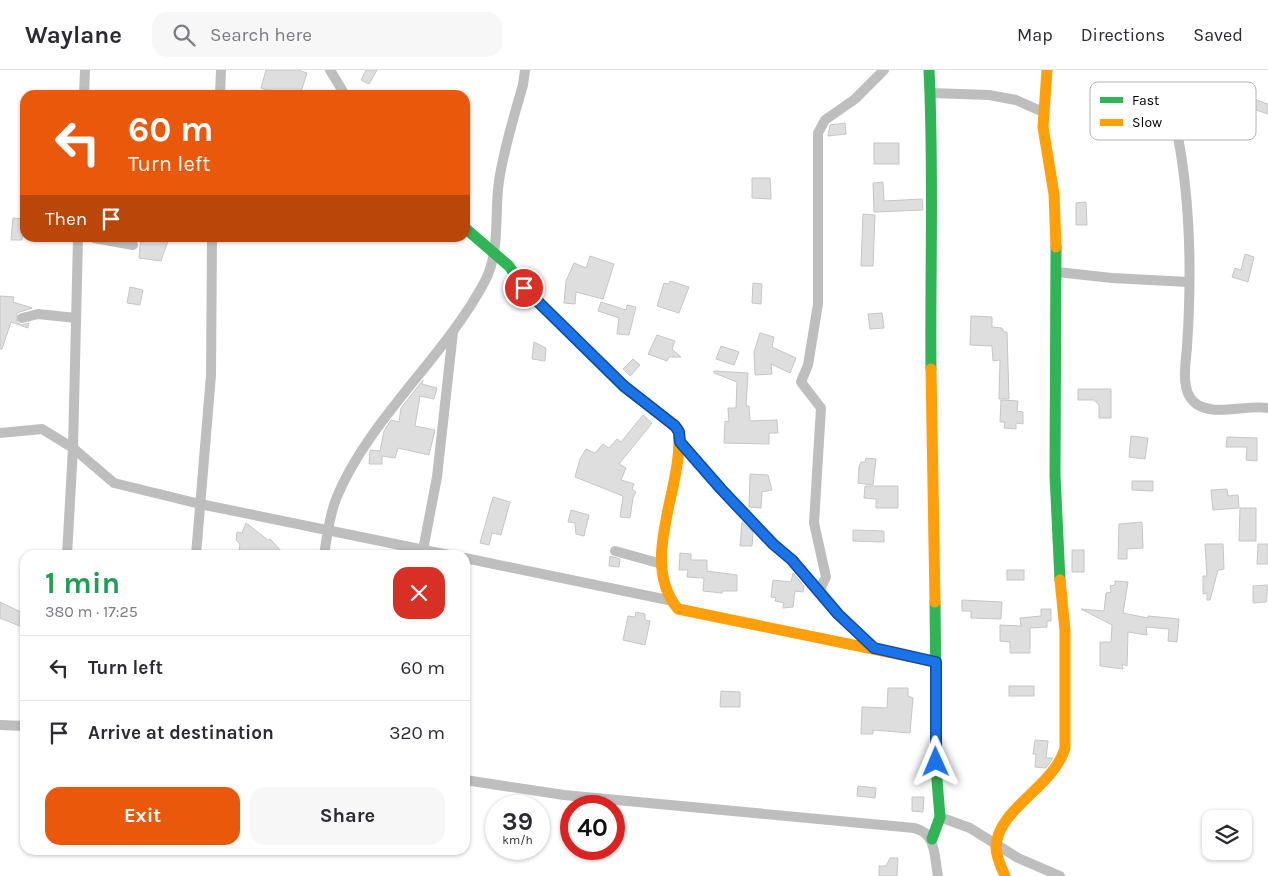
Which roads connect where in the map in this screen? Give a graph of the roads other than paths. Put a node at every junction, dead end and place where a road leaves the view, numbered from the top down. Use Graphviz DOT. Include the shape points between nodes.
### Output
graph roads {
  1 [pos="85,70"];
  2 [pos="221,70"];
  3 [pos="330,70"];
  4 [pos="524,70"];
  5 [pos="884,70"];
  6 [pos="929,70"];
  7 [pos="1047,70"];
  8 [pos="84,90"];
  9 [pos="220,90"];
  10 [pos="342,90"];
  11 [pos="930,93"];
  12 [pos="1043,112"];
  13 [pos="1178,140"];
  14 [pos="470,232"];
  15 [pos="78,242"];
  16 [pos="116,242"];
  17 [pos="212,242"];
  18 [pos="133,245"];
  19 [pos="496,254"];
  20 [pos="1057,272"];
  21 [pos="1188,282"];
  22 [pos="22,318"];
  23 [pos="76,318"];
  24 [pos="453,331"];
  25 [pos="1268,408"];
  26 [pos="0,433"];
  27 [pos="680,442"];
  28 [pos="73,448"];
  29 [pos="200,504"];
  30 [pos="328,530"];
  31 [pos="67,550"];
  32 [pos="196,550"];
  33 [pos="325,550"];
  34 [pos="423,550"];
  35 [pos="615,551"];
  36 [pos="470,559"];
  37 [pos="662,564"];
  38 [pos="819,591"];
  39 [pos="668,600"];
  40 [pos="874,648"];
  41 [pos="936,662"];
  42 [pos="0,725"];
  43 [pos="20,726"];
  44 [pos="470,781"];
  45 [pos="940,817"];
  46 [pos="932,839"];
  47 [pos="995,845"];
  48 [pos="1040,868"];
  49 [pos="938,876"];
  50 [pos="1005,876"];
  51 [pos="1050,876"];
  52 [pos="1060,876"];
  1 -- 8 [label="street"];
  2 -- 9 [label="street"];
  3 -- 10 [label="street"];
  4 -- 19 [label="street" via="499,180"];
  5 -- 38 [label="street" via="855,98 825,120 818,133 818,304 808,364 801,382 821,408 814,523 826,577"];
  6 -- 11 [label="street"];
  7 -- 12 [label="street"];
  11 -- 12 [label="street" via="989,95 1016,100"];
  11 -- 41 [label="street"];
  12 -- 20 [label="street" via="1043,136 1054,194"];
  13 -- 21 [label="street" via="1188,216"];
  14 -- 19 [label="street"];
  15 -- 23 [label="street"];
  16 -- 18 [label="street"];
  17 -- 29 [label="street" via="211,375"];
  19 -- 24 [label="street" via="485,281"];
  19 -- 27 [label="street" via="524,288 592,356 675,426"];
  20 -- 21 [label="street"];
  20 -- 47 [label="street" via="1056,485 1057,542 1065,630 1065,756 1006,822"];
  21 -- 25 [label="street" via="1185,370 1189,396 1199,406 1212,409"];
  22 -- 23 [label="street" via="38,314"];
  23 -- 28 [label="street"];
  24 -- 30 [label="street" via="361,455 340,490"];
  24 -- 34 [label="street" via="437,477"];
  26 -- 28 [label="street" via="42,430"];
  27 -- 37 [label="street"];
  27 -- 38 [label="street"];
  28 -- 29 [label="street" via="114,483"];
  28 -- 31 [label="street"];
  29 -- 30 [label="street"];
  29 -- 32 [label="street"];
  30 -- 33 [label="street"];
  30 -- 34 [label="street"];
  35 -- 37 [label="street"];
  36 -- 39 [label="street"];
  37 -- 39 [label="street"];
  38 -- 40 [label="street"];
  39 -- 40 [label="street" via="678,609"];
  40 -- 41 [label="street"];
  41 -- 45 [label="street"];
  42 -- 43 [label="street"];
  44 -- 46 [label="street" via="564,795 914,828 923,830"];
  45 -- 46 [label="street"];
  45 -- 47 [label="street" via="970,828"];
  46 -- 49 [label="street"];
  47 -- 48 [label="street"];
  47 -- 50 [label="street"];
  48 -- 51 [label="street"];
  48 -- 52 [label="street"];
}
